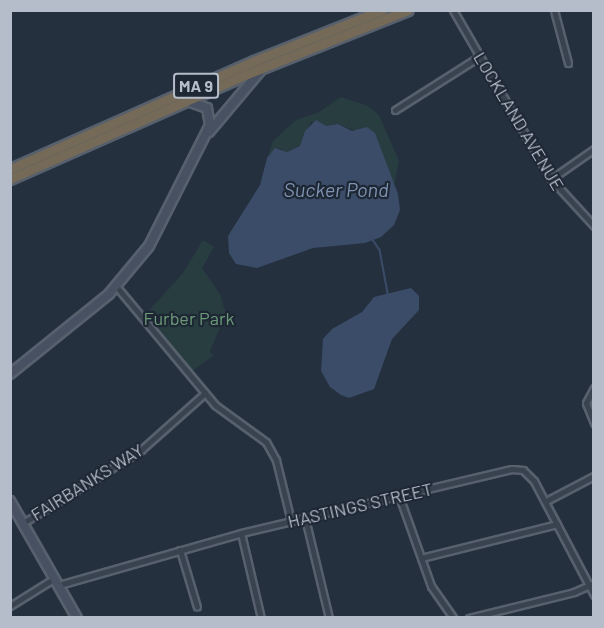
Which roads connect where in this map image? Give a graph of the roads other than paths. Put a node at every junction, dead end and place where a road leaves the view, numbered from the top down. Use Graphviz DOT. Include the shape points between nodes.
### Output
graph roads {
  1 [pos="382,10"];
  2 [pos="408,10"];
  3 [pos="453,10"];
  4 [pos="554,10"];
  5 [pos="480,57"];
  6 [pos="568,63"];
  7 [pos="267,65"];
  8 [pos="187,101"];
  9 [pos="395,110"];
  10 [pos="206,135"];
  11 [pos="594,149"];
  12 [pos="11,168"];
  13 [pos="10,179"];
  14 [pos="551,179"];
  15 [pos="594,226"];
  16 [pos="116,286"];
  17 [pos="10,374"];
  18 [pos="594,388"];
  19 [pos="205,393"];
  20 [pos="594,423"];
  21 [pos="594,476"];
  22 [pos="399,496"];
  23 [pos="10,501"];
  24 [pos="546,501"];
  25 [pos="306,518"];
  26 [pos="291,521"];
  27 [pos="23,523"];
  28 [pos="557,524"];
  29 [pos="241,533"];
  30 [pos="180,550"];
  31 [pos="421,558"];
  32 [pos="57,582"];
  33 [pos="591,585"];
  34 [pos="594,595"];
  35 [pos="10,606"];
  36 [pos="197,607"];
  37 [pos="77,618"];
  38 [pos="261,618"];
  39 [pos="329,618"];
  40 [pos="453,618"];
  41 [pos="469,618"];
  1 -- 12 [label="highway, MA 9" via="254,61"];
  2 -- 7 [label="highway, MA 9"];
  3 -- 5 [label="street, LOCKLAND AVENUE"];
  4 -- 6 [label="street"];
  5 -- 9 [label="street"];
  5 -- 14 [label="street, LOCKLAND AVENUE"];
  7 -- 8 [label="highway, MA 9"];
  7 -- 10 [label="main road"];
  8 -- 10 [label="main road" via="200,103 209,112"];
  8 -- 13 [label="highway, MA 9"];
  10 -- 16 [label="main road" via="160,228"];
  11 -- 14 [label="street"];
  14 -- 15 [label="street, LOCKLAND AVENUE"];
  16 -- 17 [label="main road"];
  16 -- 19 [label="street"];
  18 -- 20 [label="street" via="586,403"];
  19 -- 26 [label="street" via="226,414 257,432 270,448"];
  19 -- 27 [label="street, FAIRBANKS WAY" via="136,454"];
  21 -- 24 [label="street"];
  22 -- 24 [label="street, HASTINGS STREET" via="518,469 532,476"];
  22 -- 25 [label="street, HASTINGS STREET"];
  22 -- 31 [label="street"];
  23 -- 27 [label="main road"];
  24 -- 28 [label="street, HASTINGS STREET"];
  25 -- 26 [label="street, HASTINGS STREET"];
  25 -- 39 [label="street"];
  26 -- 29 [label="street, HASTINGS STREET"];
  27 -- 32 [label="main road"];
  28 -- 31 [label="street"];
  28 -- 33 [label="street, HASTINGS STREET"];
  29 -- 30 [label="street, HASTINGS STREET"];
  29 -- 38 [label="street"];
  30 -- 32 [label="street, HASTINGS STREET"];
  30 -- 36 [label="street"];
  31 -- 40 [label="street" via="434,592"];
  32 -- 35 [label="street, HASTINGS STREET"];
  32 -- 37 [label="main road"];
  33 -- 34 [label="street, HASTINGS STREET"];
  33 -- 41 [label="street"];
}
